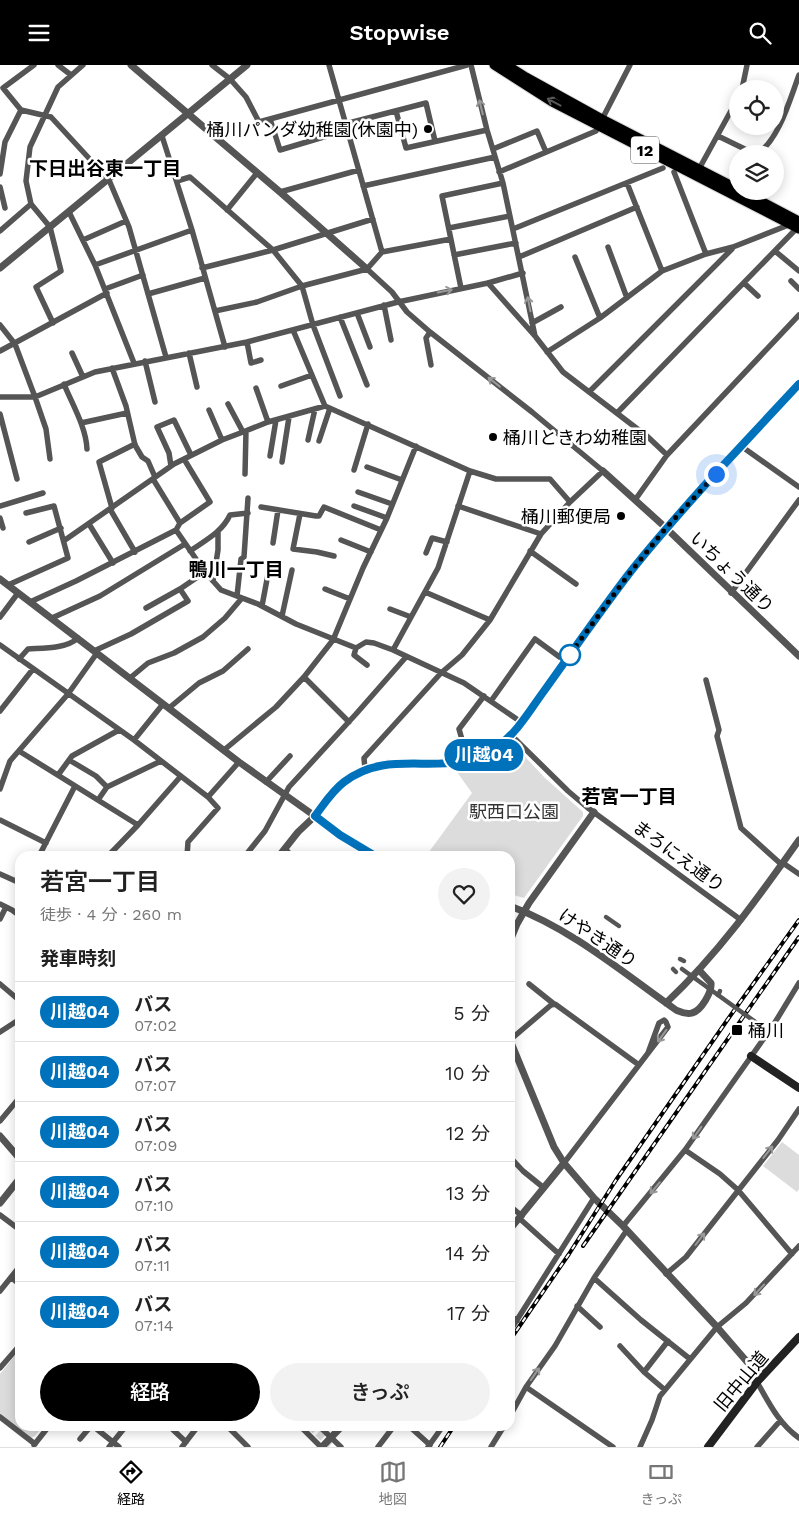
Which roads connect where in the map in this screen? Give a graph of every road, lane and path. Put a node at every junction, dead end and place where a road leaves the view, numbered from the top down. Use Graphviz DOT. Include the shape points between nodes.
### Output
graph roads {
  1 [pos="34,65"];
  2 [pos="58,65"];
  3 [pos="83,65"];
  4 [pos="131,65"];
  5 [pos="212,65"];
  6 [pos="247,65"];
  7 [pos="329,65"];
  8 [pos="466,65"];
  9 [pos="471,65"];
  10 [pos="494,65"];
  11 [pos="507,65"];
  12 [pos="630,65"];
  13 [pos="747,65"];
  14 [pos="71,75"];
  15 [pos="799,75"];
  16 [pos="230,79"];
  17 [pos="744,80"];
  18 [pos="338,99"];
  19 [pos="21,110"];
  20 [pos="396,111"];
  21 [pos="187,114"];
  22 [pos="45,115"];
  23 [pos="729,115"];
  24 [pos="270,119"];
  25 [pos="600,122"];
  26 [pos="345,124"];
  27 [pos="487,130"];
  28 [pos="347,131"];
  29 [pos="162,135"];
  30 [pos="718,136"];
  31 [pos="435,141"];
  32 [pos="737,145"];
  33 [pos="766,145"];
  34 [pos="492,149"];
  35 [pos="546,152"];
  36 [pos="495,157"];
  37 [pos="663,168"];
  38 [pos="699,169"];
  39 [pos="359,170"];
  40 [pos="499,171"];
  41 [pos="674,172"];
  42 [pos="257,173"];
  43 [pos="0,174"];
  44 [pos="109,180"];
  45 [pos="177,181"];
  46 [pos="503,183"];
  47 [pos="627,183"];
  48 [pos="729,184"];
  49 [pos="363,186"];
  50 [pos="0,187"];
  51 [pos="280,192"];
  52 [pos="1,195"];
  53 [pos="756,200"];
  54 [pos="31,204"];
  55 [pos="637,207"];
  56 [pos="5,208"];
  57 [pos="227,210"];
  58 [pos="69,211"];
  59 [pos="510,216"];
  60 [pos="373,219"];
  61 [pos="126,221"];
  62 [pos="796,225"];
  63 [pos="50,227"];
  64 [pos="449,228"];
  65 [pos="513,229"];
  66 [pos="192,230"];
  67 [pos="0,231"];
  68 [pos="326,233"];
  69 [pos="451,239"];
  70 [pos="83,240"];
  71 [pos="516,243"];
  72 [pos="608,247"];
  73 [pos="733,247"];
  74 [pos="273,250"];
  75 [pos="136,251"];
  76 [pos="775,251"];
  77 [pos="382,252"];
  78 [pos="706,254"];
  79 [pos="454,255"];
  80 [pos="519,257"];
  81 [pos="575,257"];
  82 [pos="95,265"];
  83 [pos="0,268"];
  84 [pos="202,268"];
  85 [pos="367,269"];
  86 [pos="662,271"];
  87 [pos="799,271"];
  88 [pos="523,273"];
  89 [pos="142,275"];
  90 [pos="205,279"];
  91 [pos="791,281"];
  92 [pos="488,283"];
  93 [pos="744,283"];
  94 [pos="302,286"];
  95 [pos="462,288"];
  96 [pos="799,289"];
  97 [pos="106,291"];
  98 [pos="148,294"];
  99 [pos="758,296"];
  100 [pos="626,298"];
  101 [pos="398,302"];
  102 [pos="384,305"];
  103 [pos="561,307"];
  104 [pos="215,311"];
  105 [pos="357,313"];
  106 [pos="799,315"];
  107 [pos="340,317"];
  108 [pos="600,318"];
  109 [pos="53,323"];
  110 [pos="532,323"];
  111 [pos="0,325"];
  112 [pos="313,325"];
  113 [pos="292,330"];
  114 [pos="430,332"];
  115 [pos="535,336"];
  116 [pos="391,340"];
  117 [pos="247,343"];
  118 [pos="15,344"];
  119 [pos="225,347"];
  120 [pos="370,347"];
  121 [pos="0,351"];
  122 [pos="548,352"];
  123 [pos="72,353"];
  124 [pos="188,353"];
  125 [pos="166,357"];
  126 [pos="261,360"];
  127 [pos="145,361"];
  128 [pos="134,363"];
  129 [pos="431,365"];
  130 [pos="112,368"];
  131 [pos="312,375"];
  132 [pos="83,377"];
  133 [pos="64,384"];
  134 [pos="367,385"];
  135 [pos="281,386"];
  136 [pos="197,387"];
  137 [pos="256,388"];
  138 [pos="797,389"];
  139 [pos="589,392"];
  140 [pos="340,396"];
  141 [pos="0,397"];
  142 [pos="35,397"];
  143 [pos="155,402"];
  144 [pos="228,404"];
  145 [pos="328,407"];
  146 [pos="315,409"];
  147 [pos="208,411"];
  148 [pos="127,413"];
  149 [pos="617,413"];
  150 [pos="0,414"];
  151 [pos="289,417"];
  152 [pos="276,420"];
  153 [pos="268,422"];
  154 [pos="81,423"];
  155 [pos="368,424"];
  156 [pos="244,431"];
  157 [pos="222,440"];
  158 [pos="308,440"];
  159 [pos="7,441"];
  160 [pos="319,441"];
  161 [pos="0,442"];
  162 [pos="135,444"];
  163 [pos="416,446"];
  164 [pos="741,446"];
  165 [pos="87,449"];
  166 [pos="191,455"];
  167 [pos="667,455"];
  168 [pos="270,456"];
  169 [pos="50,459"];
  170 [pos="184,459"];
  171 [pos="282,462"];
  172 [pos="171,466"];
  173 [pos="367,467"];
  174 [pos="354,470"];
  175 [pos="470,471"];
  176 [pos="603,471"];
  177 [pos="245,475"];
  178 [pos="154,478"];
  179 [pos="17,479"];
  180 [pos="402,480"];
  181 [pos="799,487"];
  182 [pos="358,492"];
  183 [pos="43,493"];
  184 [pos="248,498"];
  185 [pos="635,500"];
  186 [pos="799,500"];
  187 [pos="570,502"];
  188 [pos="392,504"];
  189 [pos="0,506"];
  190 [pos="354,506"];
  191 [pos="458,506"];
  192 [pos="261,507"];
  193 [pos="111,509"];
  194 [pos="278,510"];
  195 [pos="26,513"];
  196 [pos="248,513"];
  197 [pos="300,514"];
  198 [pos="387,518"];
  199 [pos="180,523"];
  200 [pos="89,524"];
  201 [pos="61,528"];
  202 [pos="666,528"];
  203 [pos="176,530"];
  204 [pos="381,530"];
  205 [pos="218,532"];
  206 [pos="540,534"];
  207 [pos="65,540"];
  208 [pos="342,540"];
  209 [pos="29,542"];
  210 [pos="447,542"];
  211 [pos="273,543"];
  212 [pos="185,544"];
  213 [pos="190,551"];
  214 [pos="530,551"];
  215 [pos="135,552"];
  216 [pos="371,552"];
  217 [pos="426,553"];
  218 [pos="334,556"];
  219 [pos="113,563"];
  220 [pos="292,570"];
  221 [pos="205,572"];
  222 [pos="268,574"];
  223 [pos="0,579"];
  224 [pos="213,581"];
  225 [pos="8,585"];
  226 [pos="576,585"];
  227 [pos="180,589"];
  228 [pos="326,589"];
  229 [pos="425,592"];
  230 [pos="18,593"];
  231 [pos="731,593"];
  232 [pos="239,597"];
  233 [pos="350,599"];
  234 [pos="30,602"];
  235 [pos="262,606"];
  236 [pos="146,608"];
  237 [pos="390,609"];
  238 [pos="282,616"];
  239 [pos="0,617"];
  240 [pos="411,617"];
  241 [pos="52,619"];
  242 [pos="490,620"];
  243 [pos="78,638"];
  244 [pos="333,640"];
  245 [pos="0,646"];
  246 [pos="248,649"];
  247 [pos="356,649"];
  248 [pos="393,650"];
  249 [pos="96,652"];
  250 [pos="799,656"];
  251 [pos="406,657"];
  252 [pos="19,659"];
  253 [pos="565,661"];
  254 [pos="367,665"];
  255 [pos="33,669"];
  256 [pos="441,673"];
  257 [pos="304,677"];
  258 [pos="130,678"];
  259 [pos="706,680"];
  260 [pos="68,694"];
  261 [pos="484,696"];
  262 [pos="491,701"];
  263 [pos="166,706"];
  264 [pos="0,711"];
  265 [pos="349,722"];
  266 [pos="521,722"];
  267 [pos="119,730"];
  268 [pos="511,735"];
  269 [pos="134,740"];
  270 [pos="224,750"];
  271 [pos="19,751"];
  272 [pos="290,756"];
  273 [pos="69,760"];
  274 [pos="161,761"];
  275 [pos="468,761"];
  276 [pos="239,762"];
  277 [pos="365,769"];
  278 [pos="2,775"];
  279 [pos="58,775"];
  280 [pos="181,775"];
  281 [pos="266,782"];
  282 [pos="75,786"];
  283 [pos="108,787"];
  284 [pos="0,789"];
  285 [pos="284,795"];
  286 [pos="208,797"];
  287 [pos="98,800"];
  288 [pos="594,813"];
  289 [pos="315,816"];
  290 [pos="0,820"];
  291 [pos="138,825"];
  292 [pos="799,840"];
  293 [pos="46,843"];
  294 [pos="285,849"];
  295 [pos="42,851"];
  296 [pos="113,851"];
  297 [pos="187,851"];
  298 [pos="249,851"];
  299 [pos="367,851"];
  300 [pos="782,864"];
  301 [pos="0,873"];
  302 [pos="799,874"];
  303 [pos="15,880"];
  304 [pos="3,905"];
  305 [pos="515,908"];
  306 [pos="524,911"];
  307 [pos="15,913"];
  308 [pos="606,917"];
  309 [pos="0,919"];
  310 [pos="741,920"];
  311 [pos="619,926"];
  312 [pos="515,929"];
  313 [pos="682,969"];
  314 [pos="699,970"];
  315 [pos="799,983"];
  316 [pos="529,984"];
  317 [pos="0,985"];
  318 [pos="15,997"];
  319 [pos="666,1003"];
  320 [pos="554,1004"];
  321 [pos="15,1022"];
  322 [pos="761,1027"];
  323 [pos="0,1032"];
  324 [pos="515,1036"];
  325 [pos="648,1053"];
  326 [pos="752,1056"];
  327 [pos="515,1061"];
  328 [pos="639,1065"];
  329 [pos="799,1088"];
  330 [pos="15,1103"];
  331 [pos="799,1109"];
  332 [pos="0,1121"];
  333 [pos="0,1136"];
  334 [pos="686,1150"];
  335 [pos="15,1153"];
  336 [pos="515,1162"];
  337 [pos="564,1163"];
  338 [pos="15,1184"];
  339 [pos="544,1188"];
  340 [pos="738,1190"];
  341 [pos="594,1198"];
  342 [pos="0,1203"];
  343 [pos="515,1211"];
  344 [pos="0,1215"];
  345 [pos="521,1217"];
  346 [pos="515,1224"];
  347 [pos="15,1226"];
  348 [pos="625,1228"];
  349 [pos="799,1246"];
  350 [pos="559,1253"];
  351 [pos="792,1254"];
  352 [pos="15,1272"];
  353 [pos="666,1274"];
  354 [pos="11,1277"];
  355 [pos="594,1278"];
  356 [pos="15,1281"];
  357 [pos="0,1291"];
  358 [pos="577,1306"];
  359 [pos="517,1321"];
  360 [pos="515,1324"];
  361 [pos="600,1327"];
  362 [pos="716,1327"];
  363 [pos="799,1337"];
  364 [pos="668,1341"];
  365 [pos="620,1346"];
  366 [pos="15,1351"];
  367 [pos="690,1359"];
  368 [pos="0,1368"];
  369 [pos="644,1372"];
  370 [pos="759,1380"];
  371 [pos="526,1387"];
  372 [pos="665,1390"];
  373 [pos="515,1407"];
  374 [pos="0,1417"];
  375 [pos="780,1421"];
  376 [pos="15,1430"];
  377 [pos="16,1431"];
  378 [pos="45,1431"];
  379 [pos="87,1431"];
  380 [pos="97,1431"];
  381 [pos="122,1431"];
  382 [pos="173,1431"];
  383 [pos="194,1431"];
  384 [pos="232,1431"];
  385 [pos="305,1431"];
  386 [pos="323,1431"];
  387 [pos="338,1431"];
  388 [pos="390,1431"];
  389 [pos="413,1431"];
  390 [pos="440,1431"];
  391 [pos="501,1431"];
  392 [pos="799,1438"];
  393 [pos="80,1439"];
  394 [pos="331,1439"];
  395 [pos="242,1441"];
  396 [pos="111,1445"];
  397 [pos="184,1445"];
  398 [pos="34,1446"];
  399 [pos="429,1446"];
  400 [pos="119,1447"];
  401 [pos="237,1447"];
  402 [pos="248,1447"];
  403 [pos="322,1447"];
  404 [pos="341,1447"];
  405 [pos="378,1447"];
  406 [pos="491,1447"];
  407 [pos="613,1447"];
  408 [pos="640,1447"];
  409 [pos="708,1447"];
  410 [pos="757,1447"];
  1 -- 19 [label="street" via="3,89"];
  2 -- 14 [label="street"];
  3 -- 14 [label="street"];
  4 -- 21 [label="street"];
  5 -- 16 [label="street"];
  6 -- 16 [label="street"];
  7 -- 18 [label="street"];
  8 -- 18 [label="street"];
  27 -- 9 [label="street, one-way"];
  25 -- 10 [label="main road, 12, one-way" via="537,93"];
  11 -- 25 [label="main road, 12"];
  12 -- 25 [label="street"];
  13 -- 17 [label="street"];
  14 -- 22 [label="street" via="58,87"];
  15 -- 33 [label="street" via="780,123"];
  16 -- 21 [label="street"];
  16 -- 24 [label="street" via="246,97 259,122"];
  18 -- 24 [label="street"];
  18 -- 26 [label="street"];
  19 -- 22 [label="street"];
  19 -- 43 [label="street" via="5,142"];
  20 -- 26 [label="street"];
  20 -- 31 [label="street" via="406,148"];
  20 -- 31 [label="street" via="426,103"];
  21 -- 29 [label="street"];
  21 -- 42 [label="street"];
  22 -- 44 [label="street" via="51,117"];
  22 -- 54 [label="street" via="30,147 26,181"];
  23 -- 30 [label="street"];
  24 -- 28 [label="street" via="280,151"];
  25 -- 35 [label="street" via="596,131"];
  25 -- 38 [label="main road, 12"];
  25 -- 62 [label="main road, 12"];
  26 -- 28 [label="street"];
  27 -- 31 [label="street"];
  27 -- 34 [label="street"];
  28 -- 39 [label="street"];
  29 -- 44 [label="street"];
  29 -- 45 [label="street"];
  30 -- 32 [label="street"];
  30 -- 38 [label="street"];
  34 -- 35 [label="street" via="537,131"];
  34 -- 36 [label="street"];
  35 -- 40 [label="street"];
  36 -- 40 [label="street"];
  36 -- 49 [label="street"];
  37 -- 47 [label="street"];
  38 -- 48 [label="main road, 12"];
  39 -- 49 [label="street"];
  39 -- 51 [label="street"];
  40 -- 46 [label="street"];
  41 -- 78 [label="street"];
  42 -- 51 [label="street"];
  42 -- 57 [label="street"];
  44 -- 58 [label="street"];
  44 -- 61 [label="street"];
  45 -- 57 [label="street" via="190,177"];
  45 -- 66 [label="street"];
  46 -- 59 [label="street"];
  46 -- 64 [label="street" via="442,196"];
  47 -- 55 [label="street"];
  47 -- 65 [label="street"];
  49 -- 60 [label="street"];
  50 -- 52 [label="street"];
  51 -- 68 [label="street"];
  52 -- 56 [label="street"];
  53 -- 62 [label="main road"];
  54 -- 63 [label="street"];
  54 -- 67 [label="street"];
  55 -- 80 [label="street"];
  55 -- 86 [label="street"];
  57 -- 74 [label="street"];
  58 -- 63 [label="street"];
  58 -- 70 [label="street"];
  59 -- 64 [label="street"];
  59 -- 65 [label="street"];
  60 -- 68 [label="street"];
  60 -- 77 [label="street"];
  61 -- 70 [label="street"];
  61 -- 75 [label="street"];
  62 -- 73 [label="street"];
  62 -- 76 [label="street"];
  63 -- 83 [label="street"];
  63 -- 109 [label="street" via="61,271 36,287"];
  64 -- 69 [label="street"];
  65 -- 71 [label="street"];
  66 -- 75 [label="street"];
  66 -- 84 [label="street"];
  68 -- 74 [label="street"];
  68 -- 85 [label="street"];
  69 -- 77 [label="street"];
  69 -- 79 [label="street"];
  70 -- 82 [label="street"];
  71 -- 79 [label="street"];
  71 -- 80 [label="street"];
  72 -- 100 [label="street"];
  73 -- 78 [label="street"];
  73 -- 139 [label="street"];
  74 -- 84 [label="street"];
  74 -- 94 [label="street"];
  75 -- 82 [label="street"];
  75 -- 89 [label="street"];
  76 -- 87 [label="street"];
  76 -- 93 [label="street"];
  77 -- 85 [label="street"];
  78 -- 86 [label="street"];
  79 -- 95 [label="street"];
  80 -- 88 [label="street"];
  81 -- 108 [label="street"];
  82 -- 97 [label="street"];
  84 -- 90 [label="street"];
  85 -- 94 [label="street"];
  85 -- 101 [label="street"];
  86 -- 100 [label="street"];
  88 -- 92 [label="street"];
  110 -- 88 [label="street, one-way"];
  89 -- 97 [label="street"];
  89 -- 98 [label="street"];
  90 -- 98 [label="street"];
  90 -- 104 [label="street"];
  91 -- 96 [label="street"];
  92 -- 95 [label="street"];
  92 -- 115 [label="street"];
  93 -- 99 [label="street"];
  93 -- 149 [label="street"];
  94 -- 104 [label="street" via="257,302"];
  94 -- 112 [label="street"];
  101 -- 95 [label="street, one-way"];
  97 -- 109 [label="street"];
  97 -- 128 [label="street"];
  98 -- 125 [label="street"];
  100 -- 108 [label="street"];
  101 -- 102 [label="street"];
  101 -- 114 [label="street"];
  102 -- 105 [label="street"];
  102 -- 116 [label="street"];
  103 -- 110 [label="street"];
  104 -- 119 [label="street"];
  105 -- 107 [label="street"];
  105 -- 120 [label="street"];
  106 -- 167 [label="street"];
  107 -- 112 [label="street"];
  107 -- 134 [label="street"];
  108 -- 122 [label="street"];
  109 -- 118 [label="street"];
  110 -- 115 [label="street"];
  111 -- 118 [label="street"];
  112 -- 113 [label="street"];
  112 -- 140 [label="street"];
  113 -- 117 [label="street"];
  113 -- 131 [label="street"];
  114 -- 129 [label="street" via="426,339"];
  176 -- 114 [label="street, one-way"];
  115 -- 122 [label="street"];
  117 -- 119 [label="street"];
  117 -- 126 [label="street" via="251,363"];
  118 -- 121 [label="street"];
  118 -- 142 [label="street"];
  119 -- 124 [label="street"];
  122 -- 139 [label="street" via="563,372"];
  123 -- 132 [label="street"];
  124 -- 125 [label="street"];
  124 -- 136 [label="street"];
  125 -- 127 [label="street"];
  127 -- 128 [label="street"];
  127 -- 143 [label="street"];
  128 -- 130 [label="street"];
  130 -- 132 [label="street"];
  130 -- 148 [label="street"];
  131 -- 135 [label="street"];
  131 -- 145 [label="street"];
  132 -- 133 [label="street"];
  133 -- 142 [label="street"];
  133 -- 154 [label="street"];
  137 -- 153 [label="street"];
  138 -- 164 [label="street"];
  139 -- 149 [label="street"];
  141 -- 142 [label="street"];
  142 -- 169 [label="street" via="46,429"];
  144 -- 156 [label="street"];
  145 -- 146 [label="street"];
  145 -- 155 [label="street"];
  145 -- 160 [label="street"];
  146 -- 151 [label="street"];
  146 -- 158 [label="street"];
  147 -- 157 [label="street"];
  148 -- 154 [label="street"];
  148 -- 162 [label="street"];
  149 -- 167 [label="street"];
  150 -- 159 [label="street"];
  151 -- 152 [label="street"];
  151 -- 171 [label="street"];
  152 -- 153 [label="street"];
  152 -- 168 [label="street"];
  153 -- 156 [label="street"];
  154 -- 165 [label="street"];
  155 -- 163 [label="street"];
  155 -- 174 [label="street"];
  156 -- 157 [label="street"];
  156 -- 177 [label="street"];
  157 -- 166 [label="street"];
  159 -- 161 [label="street"];
  159 -- 179 [label="street"];
  162 -- 178 [label="street" via="148,461"];
  162 -- 193 [label="street" via="99,462"];
  163 -- 175 [label="street"];
  163 -- 180 [label="street"];
  164 -- 181 [label="street"];
  164 -- 202 [label="street"];
  166 -- 170 [label="street"];
  166 -- 172 [label="street" via="174,420 157,427 169,453"];
  167 -- 185 [label="street"];
  170 -- 172 [label="street"];
  170 -- 199 [label="street" via="210,502"];
  172 -- 178 [label="street"];
  173 -- 180 [label="street"];
  175 -- 187 [label="street" via="496,479 550,479"];
  175 -- 191 [label="street"];
  176 -- 185 [label="street, いちょう通り"];
  176 -- 187 [label="street"];
  178 -- 193 [label="street"];
  178 -- 199 [label="street"];
  180 -- 188 [label="street"];
  182 -- 188 [label="street"];
  183 -- 189 [label="street"];
  184 -- 196 [label="street"];
  185 -- 202 [label="street, いちょう通り"];
  186 -- 231 [label="street"];
  187 -- 206 [label="street"];
  188 -- 198 [label="street"];
  190 -- 198 [label="street"];
  191 -- 206 [label="street"];
  191 -- 210 [label="street"];
  192 -- 194 [label="street"];
  193 -- 200 [label="street"];
  193 -- 215 [label="street"];
  194 -- 197 [label="street"];
  194 -- 211 [label="street"];
  195 -- 201 [label="street" via="54,506"];
  196 -- 205 [label="street" via="230,515"];
  196 -- 232 [label="street"];
  197 -- 204 [label="street" via="319,516 324,507"];
  197 -- 218 [label="street" via="293,549"];
  198 -- 204 [label="street"];
  199 -- 203 [label="street"];
  200 -- 207 [label="street"];
  200 -- 219 [label="street"];
  201 -- 207 [label="street"];
  201 -- 209 [label="street"];
  202 -- 231 [label="street, いちょう通り"];
  202 -- 253 [label="street"];
  203 -- 212 [label="street"];
  203 -- 215 [label="street"];
  204 -- 216 [label="street"];
  205 -- 213 [label="street"];
  205 -- 224 [label="street"];
  206 -- 214 [label="street"];
  207 -- 225 [label="street" via="68,558"];
  208 -- 216 [label="street"];
  210 -- 217 [label="street" via="432,537"];
  210 -- 229 [label="street"];
  212 -- 213 [label="street"];
  212 -- 241 [label="street" via="100,596"];
  213 -- 221 [label="street"];
  214 -- 226 [label="street"];
  214 -- 242 [label="street"];
  215 -- 219 [label="street"];
  216 -- 233 [label="street"];
  219 -- 234 [label="street"];
  220 -- 238 [label="street"];
  221 -- 224 [label="street"];
  221 -- 227 [label="street"];
  222 -- 235 [label="street"];
  223 -- 225 [label="street"];
  224 -- 232 [label="street" via="221,590"];
  225 -- 230 [label="street"];
  227 -- 236 [label="street"];
  227 -- 249 [label="street" via="188,601"];
  228 -- 233 [label="street"];
  229 -- 240 [label="street"];
  229 -- 242 [label="street"];
  230 -- 234 [label="street"];
  230 -- 239 [label="street"];
  231 -- 250 [label="street, いちょう通り"];
  232 -- 235 [label="street"];
  232 -- 258 [label="street" via="225,618 204,637 148,663"];
  233 -- 244 [label="street"];
  234 -- 241 [label="street"];
  235 -- 238 [label="street"];
  237 -- 240 [label="street"];
  238 -- 244 [label="street"];
  240 -- 248 [label="street"];
  241 -- 243 [label="street"];
  242 -- 256 [label="street" via="462,655"];
  243 -- 249 [label="street"];
  243 -- 252 [label="street" via="51,648 28,649"];
  244 -- 247 [label="street"];
  244 -- 257 [label="street"];
  245 -- 252 [label="street"];
  246 -- 263 [label="street" via="223,671"];
  247 -- 248 [label="street" via="366,642"];
  247 -- 254 [label="street" via="354,655"];
  248 -- 251 [label="street"];
  249 -- 258 [label="street"];
  249 -- 260 [label="street"];
  251 -- 256 [label="street"];
  251 -- 265 [label="street"];
  252 -- 255 [label="street"];
  253 -- 262 [label="street" via="535,639"];
  253 -- 266 [label="street"];
  255 -- 260 [label="street"];
  255 -- 264 [label="street"];
  256 -- 261 [label="street"];
  256 -- 277 [label="street" via="364,758"];
  257 -- 265 [label="street"];
  257 -- 270 [label="street" via="276,707"];
  258 -- 263 [label="street"];
  259 -- 300 [label="street" via="740,828"];
  260 -- 267 [label="street"];
  260 -- 271 [label="street"];
  261 -- 262 [label="street"];
  261 -- 275 [label="street" via="459,729"];
  262 -- 266 [label="street"];
  263 -- 269 [label="street"];
  263 -- 270 [label="street"];
  265 -- 285 [label="street"];
  266 -- 268 [label="street"];
  267 -- 269 [label="street"];
  267 -- 273 [label="street"];
  268 -- 275 [label="street" via="489,753"];
  268 -- 288 [label="street, まろにえ通り"];
  269 -- 274 [label="street"];
  270 -- 276 [label="street"];
  271 -- 278 [label="street"];
  271 -- 279 [label="street"];
  272 -- 281 [label="street"];
  273 -- 279 [label="street"];
  273 -- 283 [label="street"];
  274 -- 280 [label="street"];
  274 -- 283 [label="street"];
  275 -- 277 [label="street" via="390,763"];
  276 -- 281 [label="street"];
  276 -- 286 [label="street"];
  277 -- 289 [label="street" via="332,792"];
  278 -- 284 [label="street"];
  279 -- 282 [label="street"];
  280 -- 286 [label="street"];
  280 -- 291 [label="street"];
  281 -- 285 [label="street"];
  282 -- 287 [label="street"];
  282 -- 293 [label="street"];
  283 -- 287 [label="street"];
  285 -- 289 [label="street"];
  285 -- 298 [label="street" via="265,831"];
  286 -- 297 [label="street" via="218,808 188,842"];
  287 -- 291 [label="street"];
  288 -- 306 [label="street"];
  288 -- 310 [label="street, まろにえ通り"];
  289 -- 294 [label="street"];
  289 -- 299 [label="street"];
  290 -- 293 [label="street"];
  291 -- 296 [label="street"];
  292 -- 300 [label="street"];
  293 -- 295 [label="street"];
  300 -- 302 [label="street"];
  300 -- 310 [label="street"];
  301 -- 303 [label="street"];
  304 -- 307 [label="street"];
  304 -- 309 [label="street"];
  305 -- 306 [label="street, けやき通り"];
  306 -- 312 [label="street"];
  306 -- 319 [label="street, けやき通り" via="582,943"];
  308 -- 311 [label="street"];
  310 -- 314 [label="street"];
  313 -- 322 [label="street, bridge" via="719,993"];
  314 -- 319 [label="street"];
  314 -- 319 [label="street, けやき通り" via="712,987 700,1008 691,1014"];
  315 -- 326 [label="street"];
  316 -- 320 [label="street"];
  317 -- 318 [label="street"];
  320 -- 324 [label="street"];
  320 -- 328 [label="street"];
  321 -- 323 [label="street"];
  325 -- 325 [label="street, one-way" via="659,1023 666,1022 668,1027"];
  325 -- 328 [label="street"];
  326 -- 329 [label="main road"];
  326 -- 334 [label="street, one-way"];
  327 -- 337 [label="street"];
  328 -- 337 [label="street"];
  330 -- 332 [label="street"];
  340 -- 331 [label="street, one-way"];
  333 -- 335 [label="street"];
  334 -- 340 [label="street"];
  334 -- 348 [label="street, one-way"];
  336 -- 339 [label="street"];
  337 -- 339 [label="street"];
  337 -- 341 [label="street"];
  338 -- 342 [label="street"];
  339 -- 345 [label="street"];
  340 -- 351 [label="street"];
  353 -- 340 [label="street, one-way" via="686,1257"];
  341 -- 348 [label="street"];
  341 -- 350 [label="street"];
  343 -- 345 [label="street"];
  344 -- 347 [label="street"];
  345 -- 346 [label="street"];
  345 -- 350 [label="street"];
  348 -- 353 [label="street"];
  348 -- 355 [label="street"];
  349 -- 351 [label="street"];
  350 -- 359 [label="street"];
  351 -- 362 [label="street, one-way" via="746,1303"];
  352 -- 354 [label="street"];
  353 -- 362 [label="street"];
  354 -- 356 [label="street"];
  354 -- 357 [label="street"];
  355 -- 358 [label="street"];
  355 -- 364 [label="street"];
  358 -- 361 [label="street"];
  371 -- 358 [label="street, one-way" via="555,1346"];
  359 -- 360 [label="street"];
  362 -- 367 [label="street"];
  362 -- 370 [label="street"];
  363 -- 370 [label="main road, 旧中山道"];
  364 -- 367 [label="street"];
  364 -- 369 [label="street"];
  365 -- 369 [label="street"];
  366 -- 368 [label="street"];
  367 -- 372 [label="street"];
  369 -- 372 [label="street"];
  370 -- 375 [label="street"];
  370 -- 409 [label="main road, 旧中山道"];
  371 -- 373 [label="street"];
  371 -- 407 [label="street"];
  372 -- 408 [label="street"];
  374 -- 376 [label="street"];
  375 -- 392 [label="street"];
  375 -- 410 [label="street"];
  377 -- 398 [label="street"];
  378 -- 398 [label="street"];
  379 -- 393 [label="street"];
  380 -- 396 [label="street"];
  381 -- 396 [label="street"];
  382 -- 397 [label="street"];
  383 -- 397 [label="street"];
  384 -- 395 [label="street"];
  385 -- 403 [label="street"];
  386 -- 394 [label="street"];
  387 -- 394 [label="street"];
  388 -- 405 [label="street"];
  389 -- 399 [label="street"];
  390 -- 399 [label="street"];
  391 -- 406 [label="street"];
  394 -- 403 [label="street"];
  394 -- 404 [label="street"];
  395 -- 401 [label="street"];
  395 -- 402 [label="street"];
  396 -- 400 [label="street"];
}
